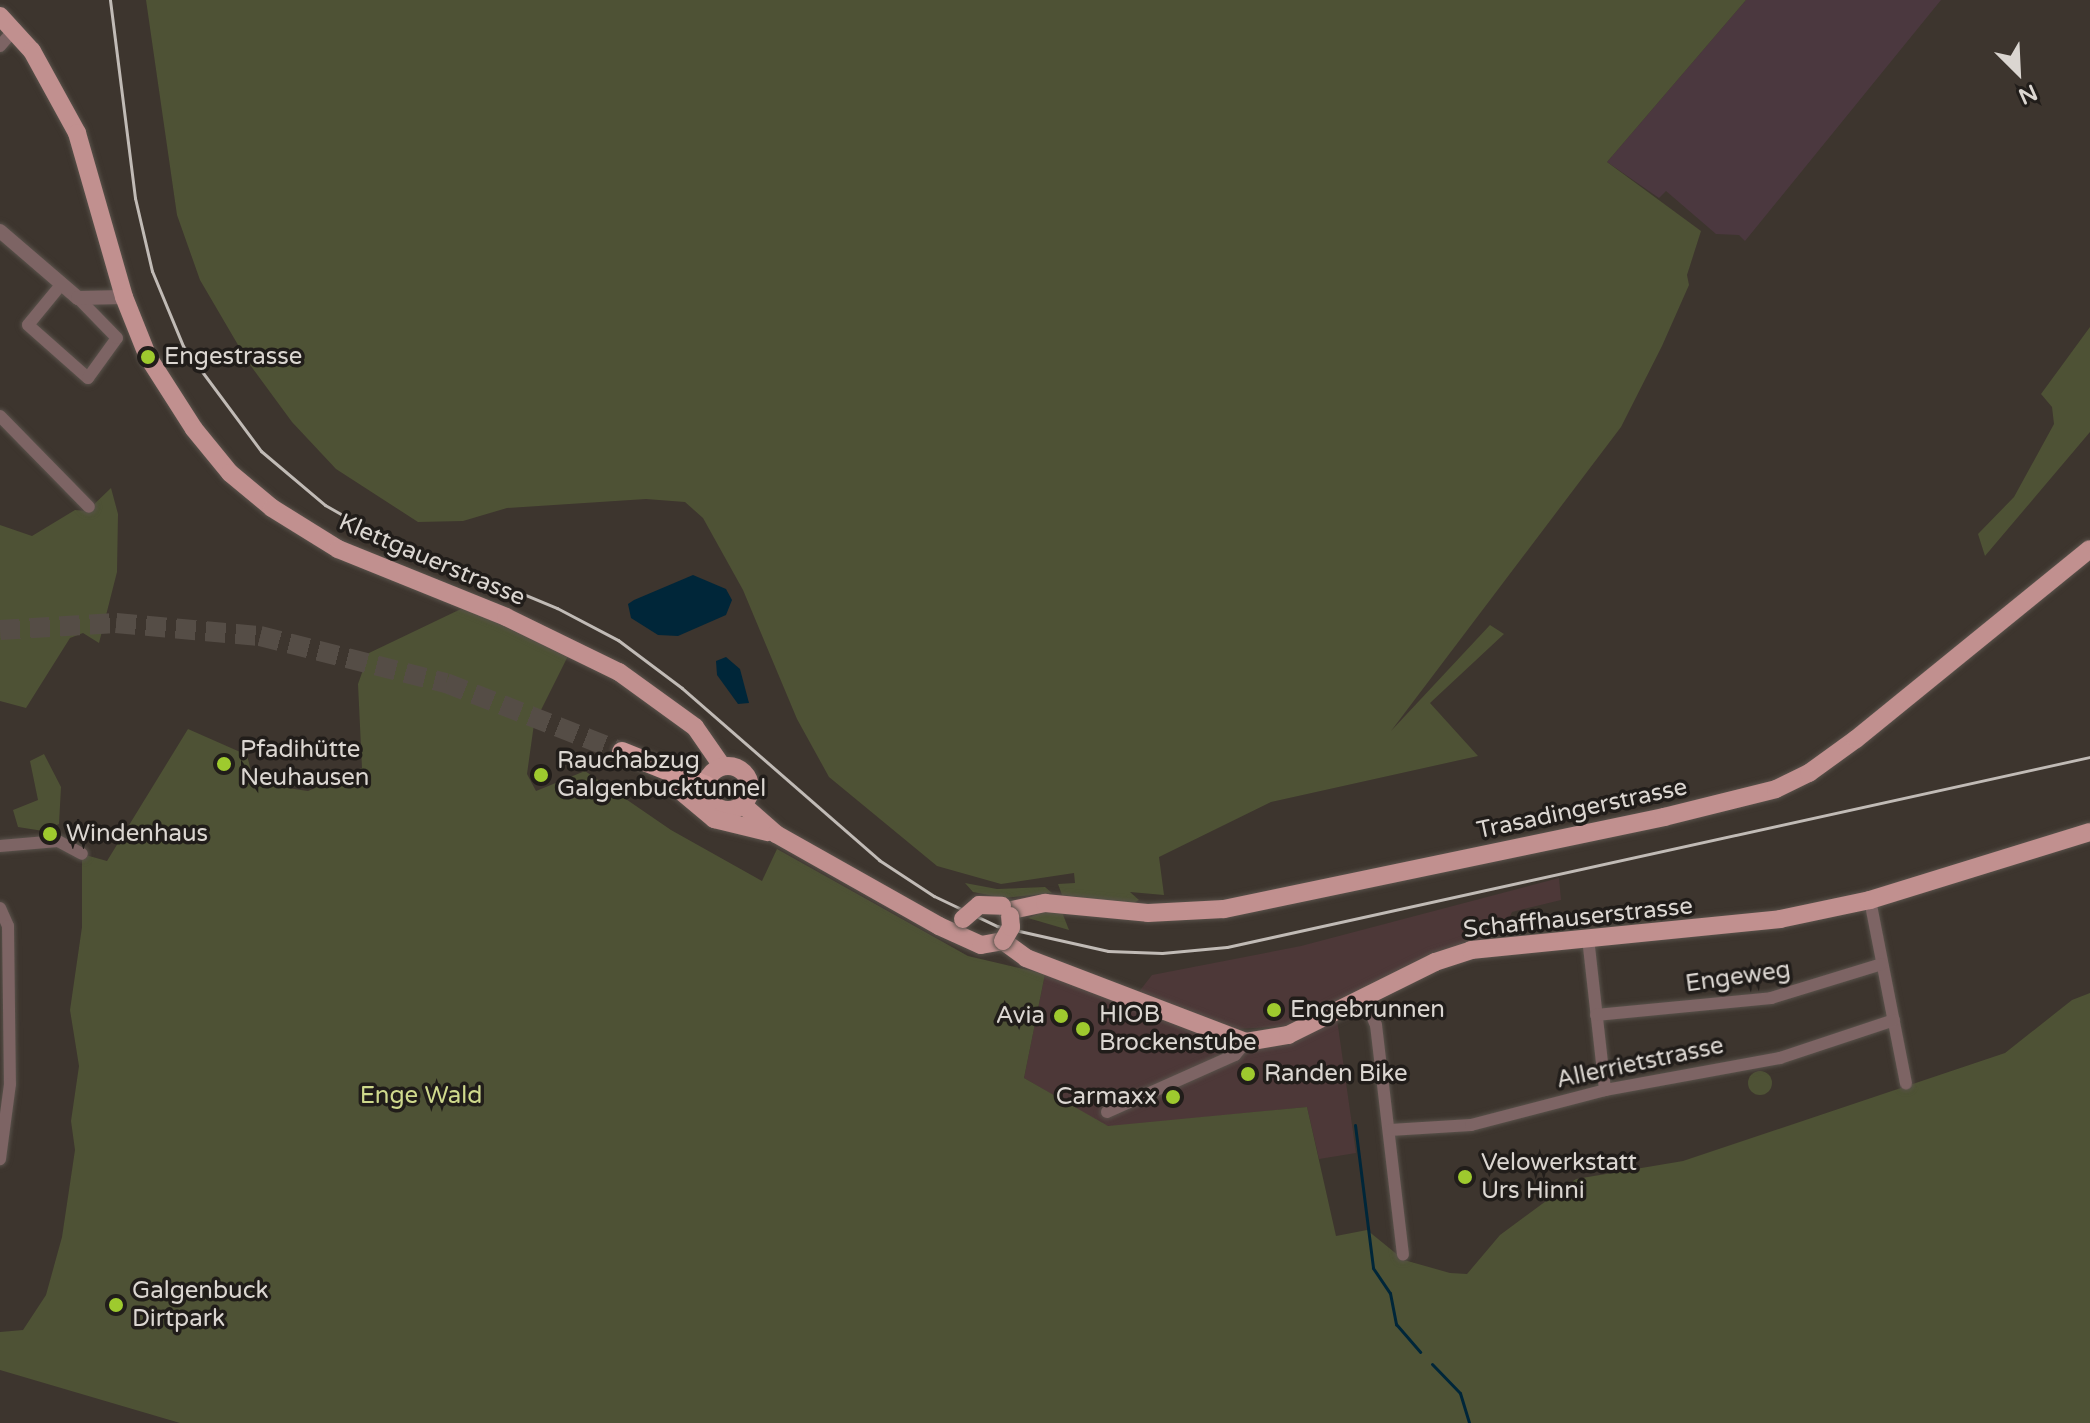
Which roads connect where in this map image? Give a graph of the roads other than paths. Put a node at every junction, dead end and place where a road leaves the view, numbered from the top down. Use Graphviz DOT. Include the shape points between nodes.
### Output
graph roads {
  1 [pos="0,16"];
  2 [pos="15,29"];
  3 [pos="0,46"];
  4 [pos="0,231"];
  5 [pos="60,286"];
  6 [pos="124,297"];
  7 [pos="78,298"];
  8 [pos="0,416"];
  9 [pos="89,507"];
  10 [pos="2090,549"];
  11 [pos="622,752"];
  12 [pos="722,766"];
  13 [pos="669,780"];
  14 [pos="706,786"];
  15 [pos="743,805"];
  16 [pos="2090,832"];
  17 [pos="776,834"];
  18 [pos="0,846"];
  19 [pos="82,854"];
  20 [pos="1870,900"];
  21 [pos="0,908"];
  22 [pos="909,909"];
  23 [pos="1006,911"];
  24 [pos="965,928"];
  25 [pos="1588,938"];
  26 [pos="1000,943"];
  27 [pos="1882,964"];
  28 [pos="1364,997"];
  29 [pos="1596,1015"];
  30 [pos="1894,1020"];
  31 [pos="1246,1042"];
  32 [pos="1906,1084"];
  33 [pos="1605,1090"];
  34 [pos="1107,1112"];
  35 [pos="1390,1130"];
  36 [pos="0,1159"];
  37 [pos="1403,1254"];
  1 -- 2 [label="main road, Klettgauerstrasse"];
  2 -- 3 [label="street"];
  2 -- 6 [label="main road, Klettgauerstrasse" via="50,78 77,133"];
  4 -- 5 [label="street"];
  5 -- 7 [label="street"];
  5 -- 7 [label="street" via="28,325 88,378 117,338"];
  6 -- 7 [label="street"];
  6 -- 12 [label="main road, Klettgauerstrasse" via="148,357 194,429 251,491 305,530 362,561 506,617 619,672 695,727"];
  8 -- 9 [label="street"];
  10 -- 23 [label="main road, Trasadingerstrasse" via="1837,754 1776,789 1224,909 1148,913 1045,903"];
  11 -- 13 [label="highway"];
  12 -- 14 [label="main road"];
  12 -- 15 [label="main road" via="740,769 749,779 750,793"];
  13 -- 14 [label="highway"];
  13 -- 17 [label="main road" via="714,819"];
  14 -- 15 [label="main road" via="709,800 721,809"];
  15 -- 17 [label="main road"];
  16 -- 20 [label="main road, Schaffhauserstrasse"];
  17 -- 22 [label="main road"];
  18 -- 19 [label="street" via="58,841"];
  20 -- 25 [label="main road, Schaffhauserstrasse" via="1743,924"];
  20 -- 27 [label="street"];
  21 -- 36 [label="street" via="8,926 10,1084"];
  22 -- 24 [label="main road"];
  22 -- 24 [label="main road"];
  23 -- 24 [label="main road, Trasadingerstrasse, bridge" via="979,905"];
  23 -- 26 [label="main road, bridge"];
  24 -- 26 [label="main road" via="981,945"];
  25 -- 28 [label="main road, Schaffhauserstrasse" via="1471,950"];
  25 -- 29 [label="street"];
  26 -- 31 [label="main road"];
  27 -- 29 [label="street, Engeweg" via="1771,998"];
  27 -- 30 [label="street"];
  28 -- 31 [label="main road, Schaffhauserstrasse" via="1288,1035"];
  28 -- 35 [label="street" via="1376,1025"];
  29 -- 33 [label="street"];
  30 -- 32 [label="street"];
  30 -- 33 [label="street, Allerrietstrasse" via="1780,1058"];
  31 -- 34 [label="street" via="1235,1055"];
  33 -- 35 [label="street, Allerrietstrasse" via="1471,1125"];
  35 -- 37 [label="street"];
}
